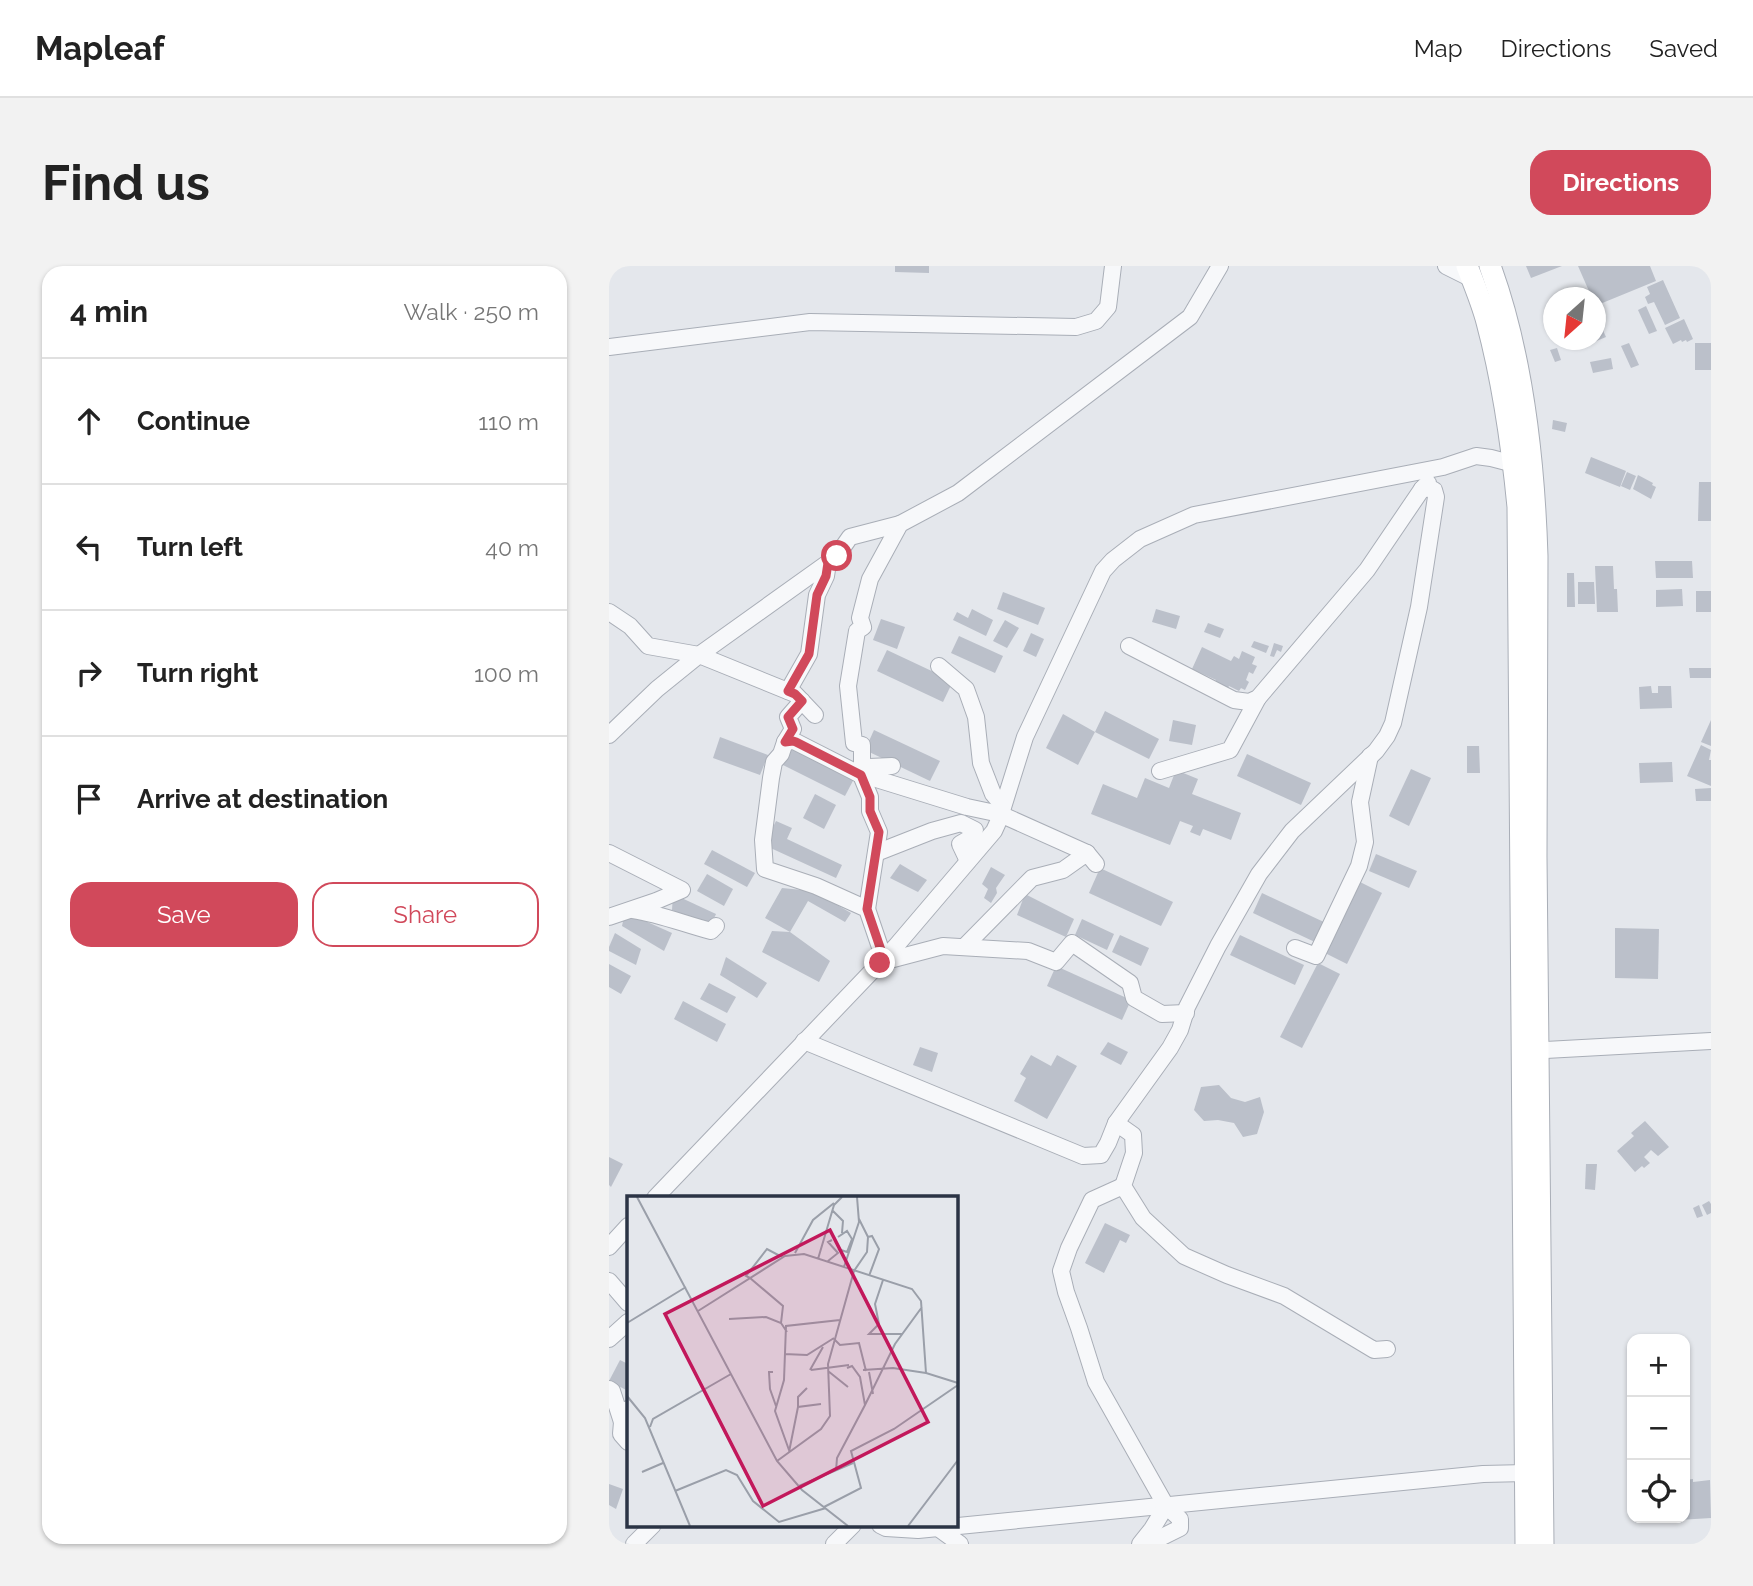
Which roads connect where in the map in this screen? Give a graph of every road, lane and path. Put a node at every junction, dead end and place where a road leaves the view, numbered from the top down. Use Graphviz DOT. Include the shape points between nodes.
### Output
graph roads {
  1 [pos="1113,266"];
  2 [pos="1220,266"];
  3 [pos="1446,266"];
  4 [pos="1490,266"];
  5 [pos="1470,273"];
  6 [pos="609,347"];
  7 [pos="1514,464"];
  8 [pos="1443,467"];
  9 [pos="1422,489"];
  10 [pos="900,524"];
  11 [pos="828,563"];
  12 [pos="609,612"];
  13 [pos="1129,646"];
  14 [pos="699,655"];
  15 [pos="939,666"];
  16 [pos="788,691"];
  17 [pos="1258,698"];
  18 [pos="802,701"];
  19 [pos="815,715"];
  20 [pos="609,735"];
  21 [pos="785,742"];
  22 [pos="1370,756"];
  23 [pos="892,766"];
  24 [pos="860,771"];
  25 [pos="1160,771"];
  26 [pos="1002,810"];
  27 [pos="609,853"];
  28 [pos="876,853"];
  29 [pos="968,861"];
  30 [pos="867,909"];
  31 [pos="631,910"];
  32 [pos="609,917"];
  33 [pos="716,926"];
  34 [pos="964,947"];
  35 [pos="1295,947"];
  36 [pos="882,961"];
  37 [pos="1186,1013"];
  38 [pos="804,1041"];
  39 [pos="1711,1041"];
  40 [pos="1530,1051"];
  41 [pos="1116,1123"];
  42 [pos="1123,1186"];
  43 [pos="657,1196"];
  44 [pos="627,1227"];
  45 [pos="609,1247"];
  46 [pos="609,1281"];
  47 [pos="627,1302"];
  48 [pos="627,1323"];
  49 [pos="609,1339"];
  50 [pos="1387,1349"];
  51 [pos="609,1389"];
  52 [pos="625,1415"];
  53 [pos="627,1441"];
  54 [pos="1526,1473"];
  55 [pos="1166,1506"];
  56 [pos="652,1526"];
  57 [pos="882,1526"];
  58 [pos="938,1528"];
  59 [pos="634,1544"];
  60 [pos="960,1544"];
  61 [pos="1140,1544"];
  62 [pos="1148,1544"];
  63 [pos="1526,1544"];
  64 [pos="1543,1544"];
  1 -- 6 [label="street" via="1108,307 1096,321 1076,327 810,322"];
  2 -- 10 [label="street" via="1190,317 958,494"];
  3 -- 5 [label="street"];
  4 -- 40 [label="main road" via="1519,379 1535,515 1536,871"];
  5 -- 7 [label="main road" via="1487,321"];
  7 -- 8 [label="street" via="1476,456"];
  7 -- 40 [label="main road"];
  8 -- 9 [label="street"];
  8 -- 26 [label="street" via="1194,515 1140,539 1103,571 1025,737"];
  9 -- 17 [label="street" via="1367,570"];
  9 -- 22 [label="street" via="1434,490 1436,497 1419,607 1393,723"];
  10 -- 11 [label="street" via="850,537"];
  10 -- 24 [label="street" via="870,579 860,618 863,628 857,631 854,643 848,686 854,743 862,746"];
  11 -- 14 [label="street"];
  11 -- 16 [label="street" via="817,595 809,654"];
  12 -- 14 [label="street" via="648,646"];
  13 -- 17 [label="street" via="1234,700"];
  14 -- 16 [label="street"];
  14 -- 20 [label="street"];
  15 -- 26 [label="street" via="966,689 976,717 981,763"];
  16 -- 18 [label="street"];
  17 -- 25 [label="street" via="1230,750"];
  18 -- 19 [label="street"];
  18 -- 21 [label="street" via="788,717 793,729"];
  21 -- 24 [label="street" via="796,742"];
  21 -- 30 [label="street" via="771,779 763,840 765,869"];
  22 -- 35 [label="street" via="1360,802 1365,842 1359,866 1316,956"];
  22 -- 37 [label="street" via="1292,831 1259,874"];
  23 -- 24 [label="street"];
  24 -- 26 [label="street" via="967,807"];
  24 -- 28 [label="street" via="879,832"];
  26 -- 29 [label="street" via="994,831"];
  26 -- 34 [label="street" via="1092,859 1032,878"];
  27 -- 31 [label="street" via="682,890"];
  28 -- 29 [label="street" via="961,823 975,830 960,844"];
  28 -- 30 [label="street"];
  29 -- 36 [label="street"];
  30 -- 36 [label="street"];
  31 -- 32 [label="street"];
  31 -- 33 [label="street" via="711,931"];
  34 -- 36 [label="street" via="943,946"];
  34 -- 37 [label="street" via="1028,951 1056,962 1072,943 1130,982 1134,998 1162,1014"];
  36 -- 38 [label="street"];
  37 -- 41 [label="street" via="1170,1048"];
  38 -- 41 [label="street" via="1083,1156 1101,1155"];
  38 -- 43 [label="street"];
  39 -- 40 [label="street"];
  40 -- 54 [label="main road"];
  40 -- 64 [label="main road"];
  41 -- 42 [label="street" via="1133,1135 1134,1153"];
  42 -- 50 [label="street" via="1143,1218 1184,1255 1284,1296 1374,1350"];
  42 -- 55 [label="street" via="1092,1200 1061,1271 1096,1382"];
  44 -- 45 [label="street"];
  46 -- 47 [label="street"];
  48 -- 49 [label="street"];
  51 -- 52 [label="street"];
  52 -- 53 [label="street" via="621,1434"];
  54 -- 55 [label="street"];
  54 -- 63 [label="main road"];
  55 -- 58 [label="street"];
  55 -- 61 [label="street"];
  55 -- 62 [label="street" via="1181,1519 1180,1528"];
  56 -- 59 [label="street"];
  57 -- 58 [label="street"];
  58 -- 60 [label="street"];
}
